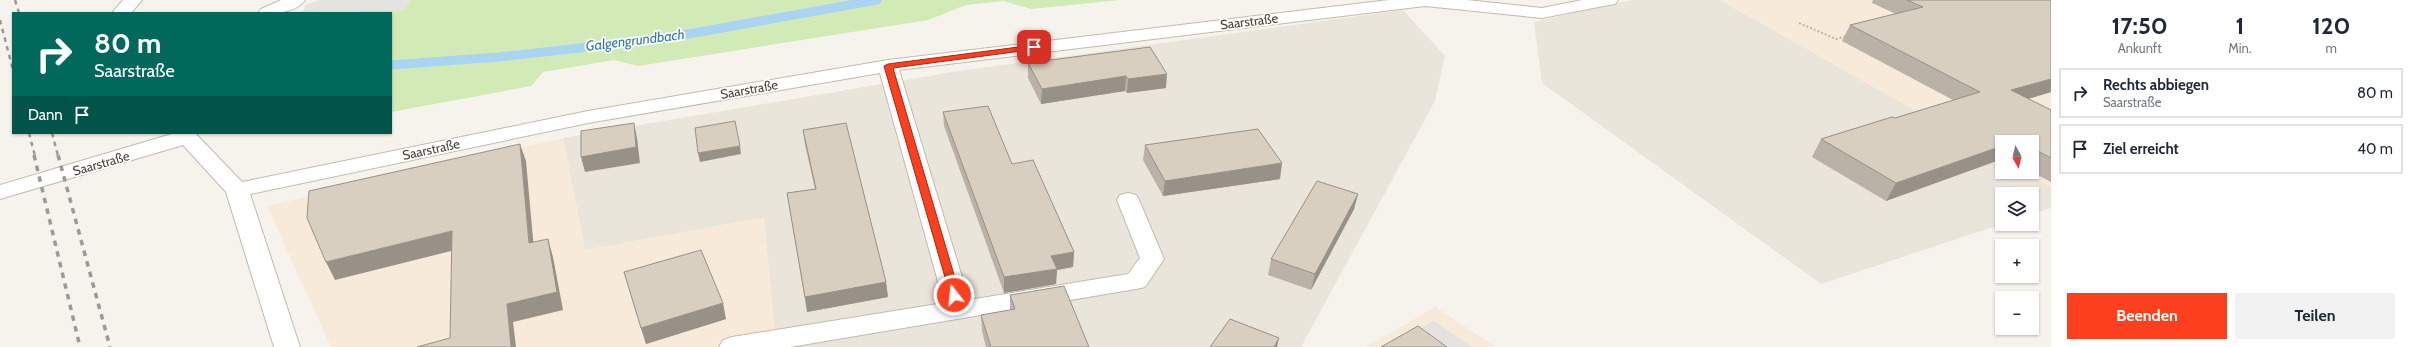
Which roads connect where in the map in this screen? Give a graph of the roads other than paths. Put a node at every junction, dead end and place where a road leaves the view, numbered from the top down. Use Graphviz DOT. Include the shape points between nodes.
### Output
graph roads {
  1 [pos="133,0"];
  2 [pos="296,0"];
  3 [pos="1609,0"];
  4 [pos="122,12"];
  5 [pos="268,12"];
  6 [pos="888,66"];
  7 [pos="186,135"];
  8 [pos="237,190"];
  9 [pos="0,192"];
  10 [pos="1128,200"];
  11 [pos="959,310"];
  12 [pos="287,347"];
  13 [pos="732,347"];
  1 -- 4 [label="street"];
  2 -- 5 [label="street"];
  3 -- 6 [label="street, Saarstraße" via="1542,13 1425,1"];
  6 -- 8 [label="street, Saarstraße" via="588,117"];
  6 -- 11 [label="street"];
  7 -- 8 [label="street, Saarstraße"];
  7 -- 9 [label="street, Saarstraße"];
  8 -- 12 [label="street"];
  10 -- 11 [label="street" via="1152,259 1136,281"];
  11 -- 13 [label="street"];
}
